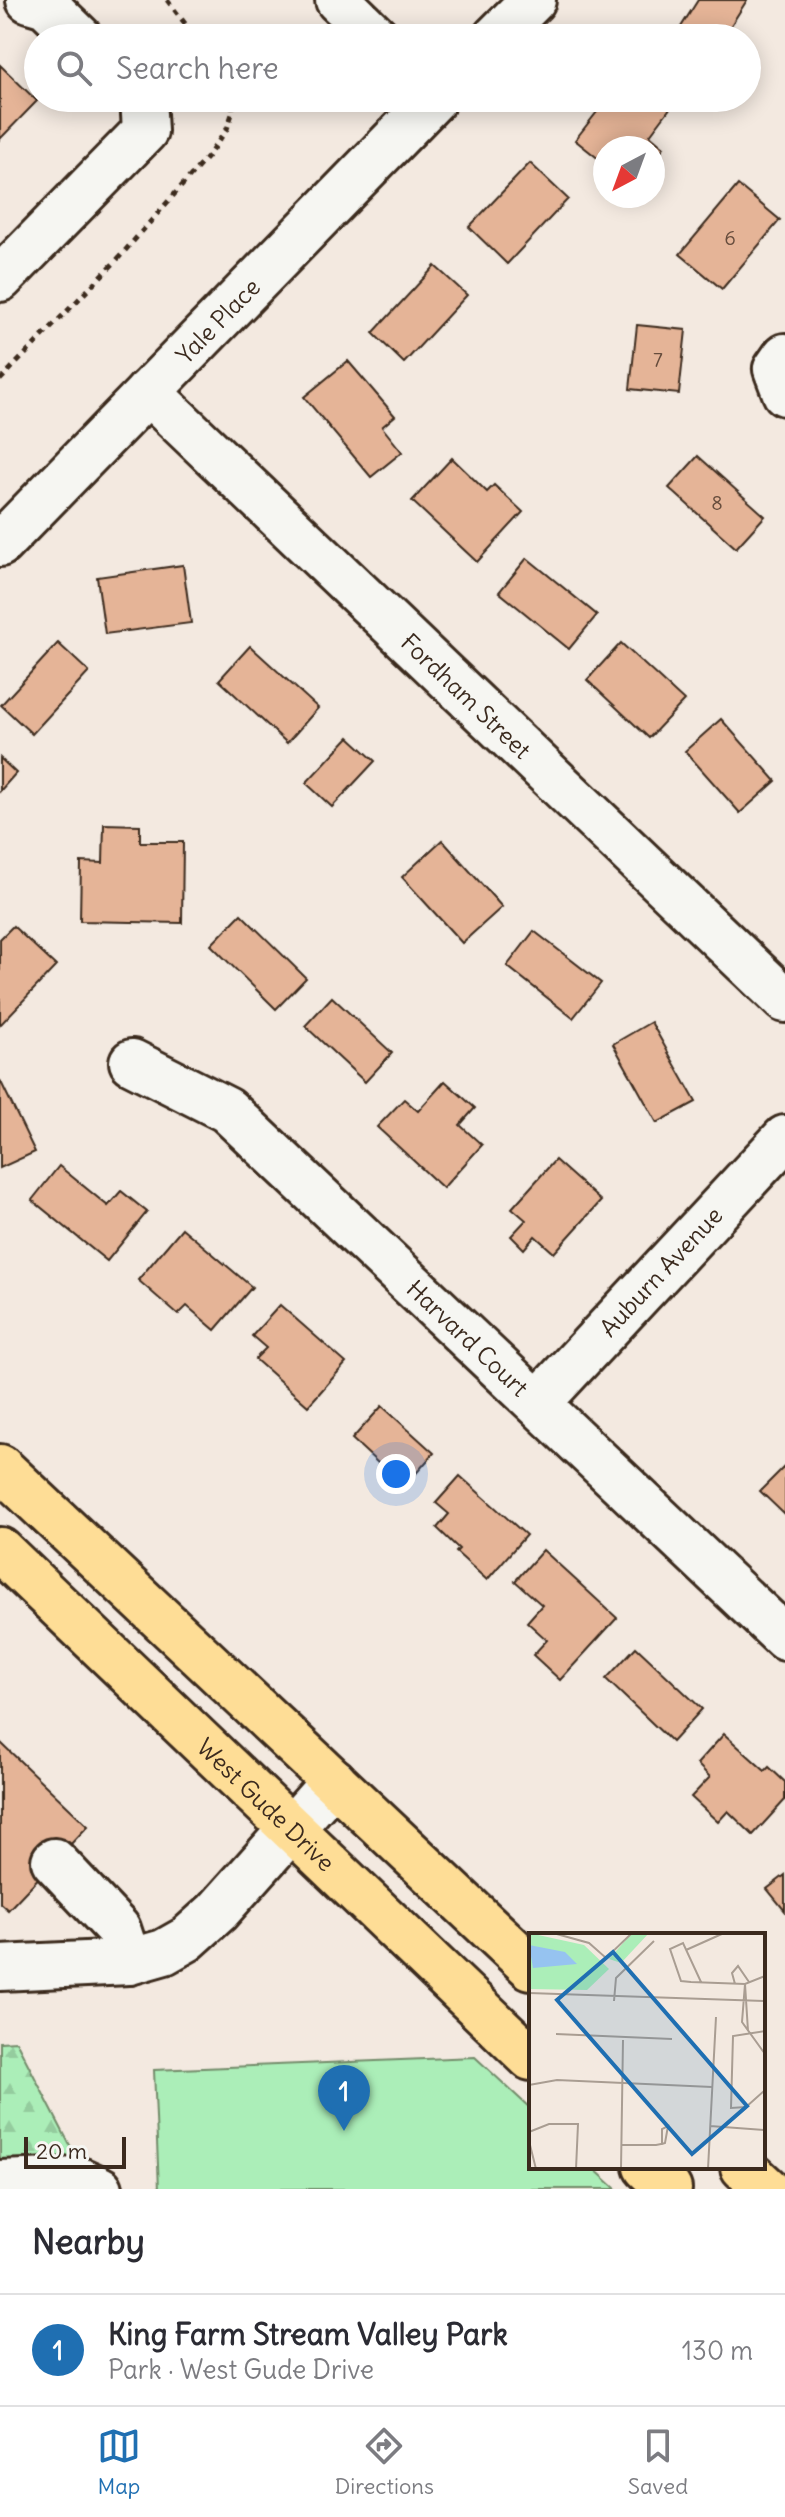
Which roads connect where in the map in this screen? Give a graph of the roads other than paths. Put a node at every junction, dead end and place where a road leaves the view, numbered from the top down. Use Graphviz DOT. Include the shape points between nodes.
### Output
graph roads {
  1 [pos="29,0"];
  2 [pos="338,0"];
  3 [pos="533,0"];
  4 [pos="66,24"];
  5 [pos="363,24"];
  6 [pos="509,24"];
  7 [pos="144,112"];
  8 [pos="421,112"];
  9 [pos="0,279"];
  10 [pos="785,356"];
  11 [pos="148,392"];
  12 [pos="785,393"];
  13 [pos="0,544"];
  14 [pos="785,1000"];
  15 [pos="132,1062"];
  16 [pos="785,1138"];
  17 [pos="538,1403"];
  18 [pos="0,1467"];
  19 [pos="0,1550"];
  20 [pos="785,1638"];
  21 [pos="334,1781"];
  22 [pos="292,1829"];
  23 [pos="54,1861"];
  24 [pos="129,1962"];
  25 [pos="529,1965"];
  26 [pos="0,1968"];
  27 [pos="529,2056"];
  28 [pos="648,2169"];
  29 [pos="745,2169"];
  30 [pos="0,2183"];
  31 [pos="80,2184"];
  32 [pos="669,2189"];
  33 [pos="767,2189"];
  1 -- 4 [label="street" via="46,5"];
  2 -- 5 [label="street"];
  3 -- 6 [label="street"];
  7 -- 9 [label="street" via="145,131"];
  8 -- 11 [label="street, Yale Place"];
  10 -- 12 [label="street" via="776,369"];
  11 -- 13 [label="street, Yale Place"];
  11 -- 14 [label="street, Fordham Street"];
  15 -- 17 [label="street, Harvard Court" via="227,1110"];
  16 -- 17 [label="street, Auburn Avenue"];
  17 -- 20 [label="street, Harvard Court"];
  18 -- 21 [label="main road"];
  19 -- 22 [label="main road, West Gude Drive"];
  21 -- 22 [label="street"];
  21 -- 25 [label="main road"];
  22 -- 24 [label="street" via="187,1939"];
  22 -- 27 [label="main road, West Gude Drive"];
  23 -- 24 [label="street" via="118,1929"];
  24 -- 26 [label="street"];
  28 -- 32 [label="main road"];
  29 -- 33 [label="main road"];
  30 -- 31 [label="street"];
}
